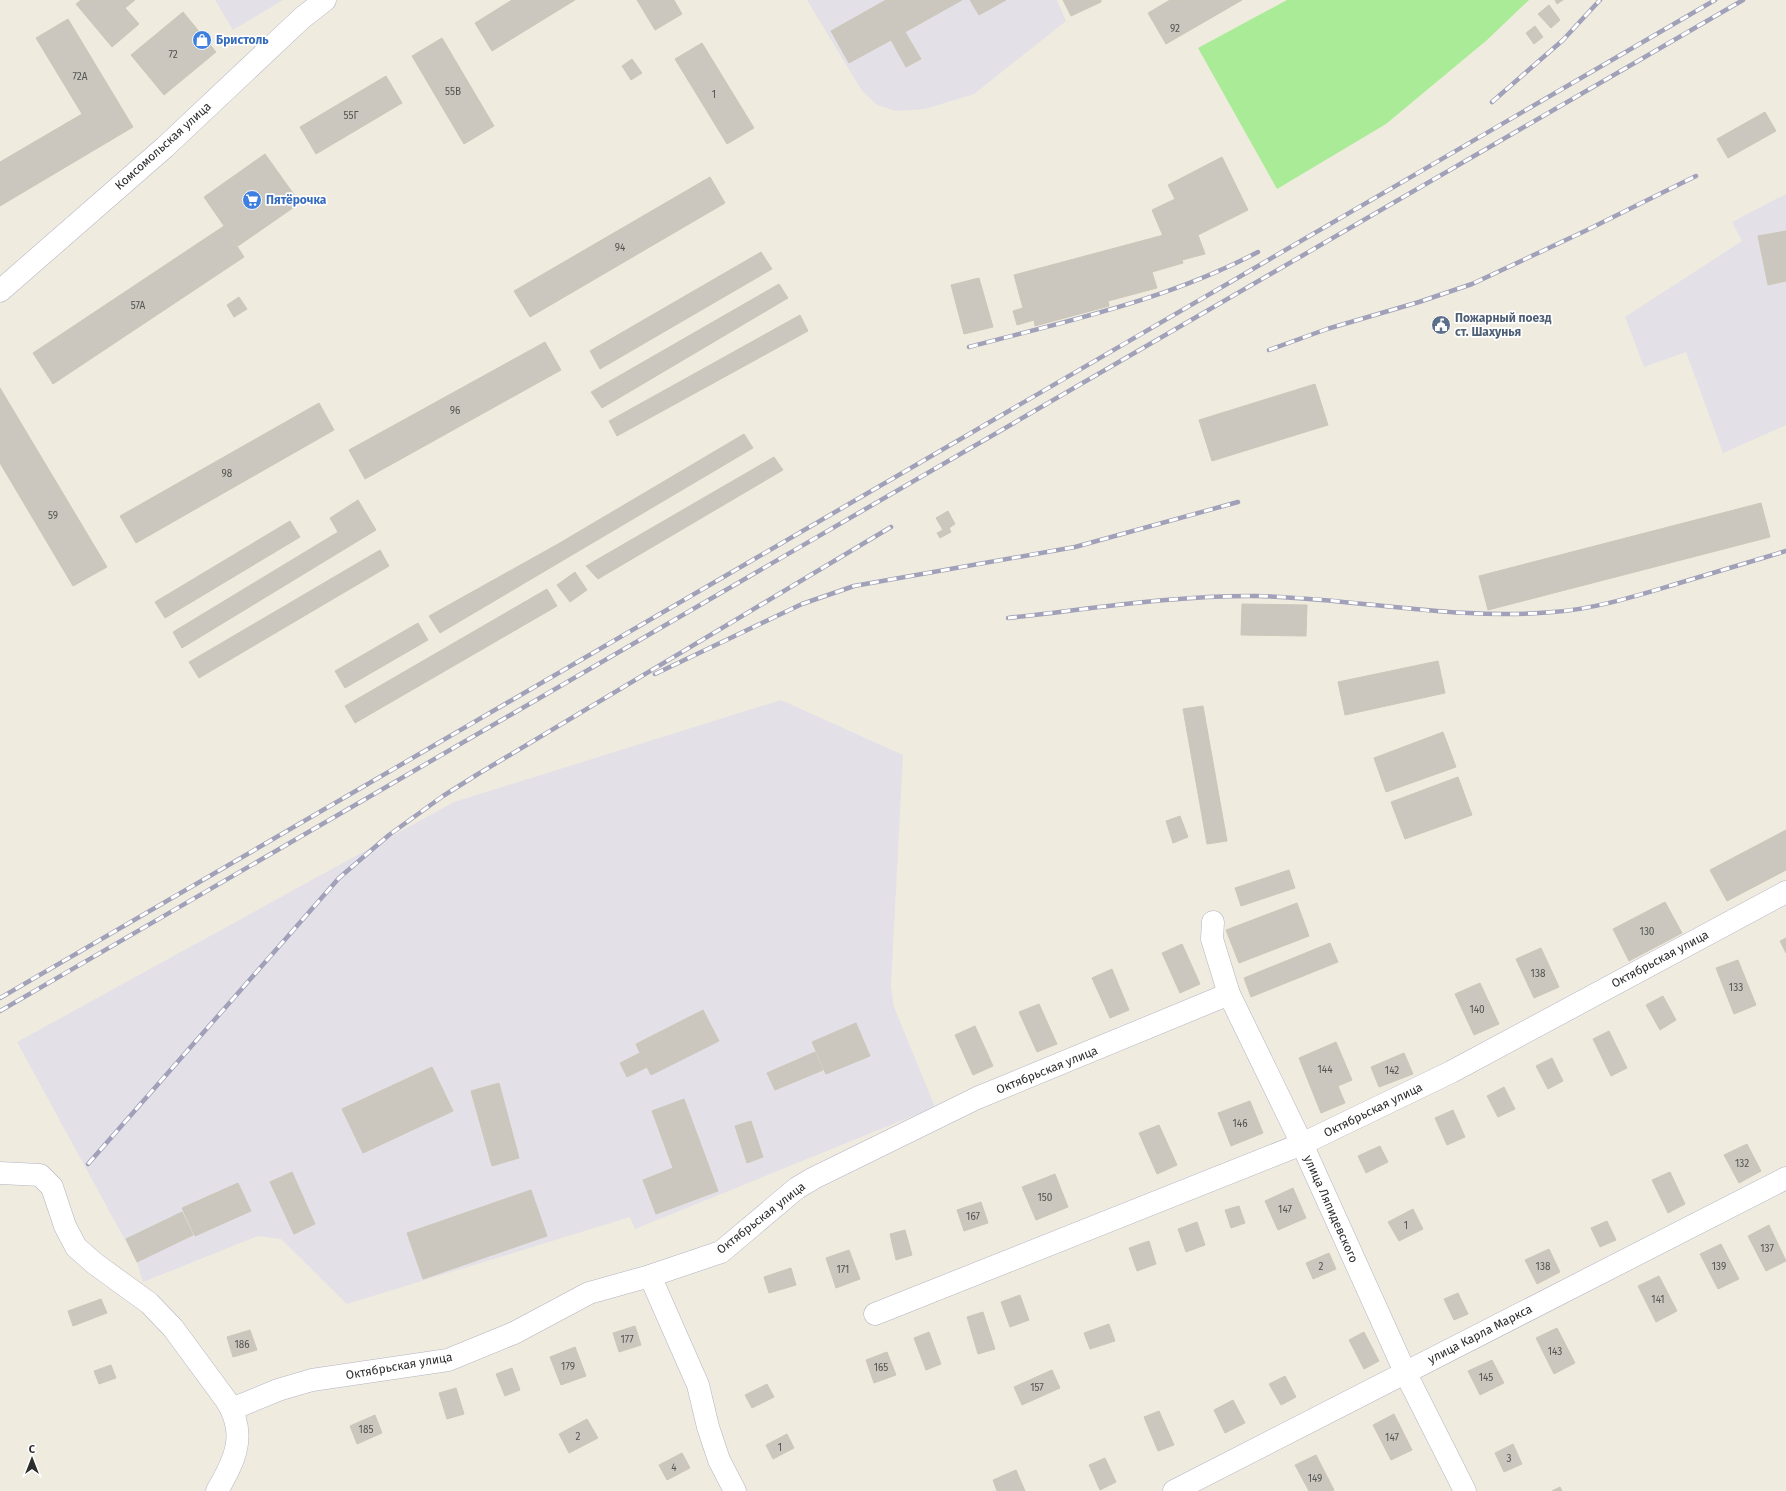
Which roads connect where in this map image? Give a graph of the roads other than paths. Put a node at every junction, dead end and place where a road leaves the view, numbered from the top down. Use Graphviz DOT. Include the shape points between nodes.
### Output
graph roads {
  1 [pos="325,0"];
  2 [pos="0,291"];
  3 [pos="1786,892"];
  4 [pos="1213,922"];
  5 [pos="1230,994"];
  6 [pos="1302,1144"];
  7 [pos="0,1173"];
  8 [pos="1786,1178"];
  9 [pos="650,1276"];
  10 [pos="875,1314"];
  11 [pos="1405,1372"];
  12 [pos="232,1409"];
  13 [pos="217,1491"];
  14 [pos="734,1491"];
  15 [pos="1174,1491"];
  16 [pos="1465,1491"];
  1 -- 2 [label="street, Комсомольская улица" via="302,18 165,147"];
  3 -- 6 [label="street, Октябрьская улица" via="1451,1072"];
  4 -- 5 [label="street, улица Ляпидевского" via="1212,938 1215,952"];
  5 -- 6 [label="street, улица Ляпидевского"];
  5 -- 9 [label="street, Октябрьская улица" via="977,1098 797,1188 721,1252"];
  6 -- 10 [label="street, Октябрьская улица"];
  6 -- 11 [label="street, улица Ляпидевского"];
  7 -- 12 [label="street" via="40,1175 52,1187 65,1226 76,1247 149,1303 173,1328"];
  8 -- 11 [label="street, улица Карла Маркса"];
  9 -- 12 [label="street, Октябрьская улица" via="589,1293 514,1333 448,1360 312,1380 278,1390"];
  9 -- 14 [label="street" via="698,1385 719,1460"];
  11 -- 15 [label="street, улица Карла Маркса"];
  11 -- 16 [label="street, улица Ляпидевского"];
  12 -- 13 [label="street" via="238,1432 238,1449"];
}
